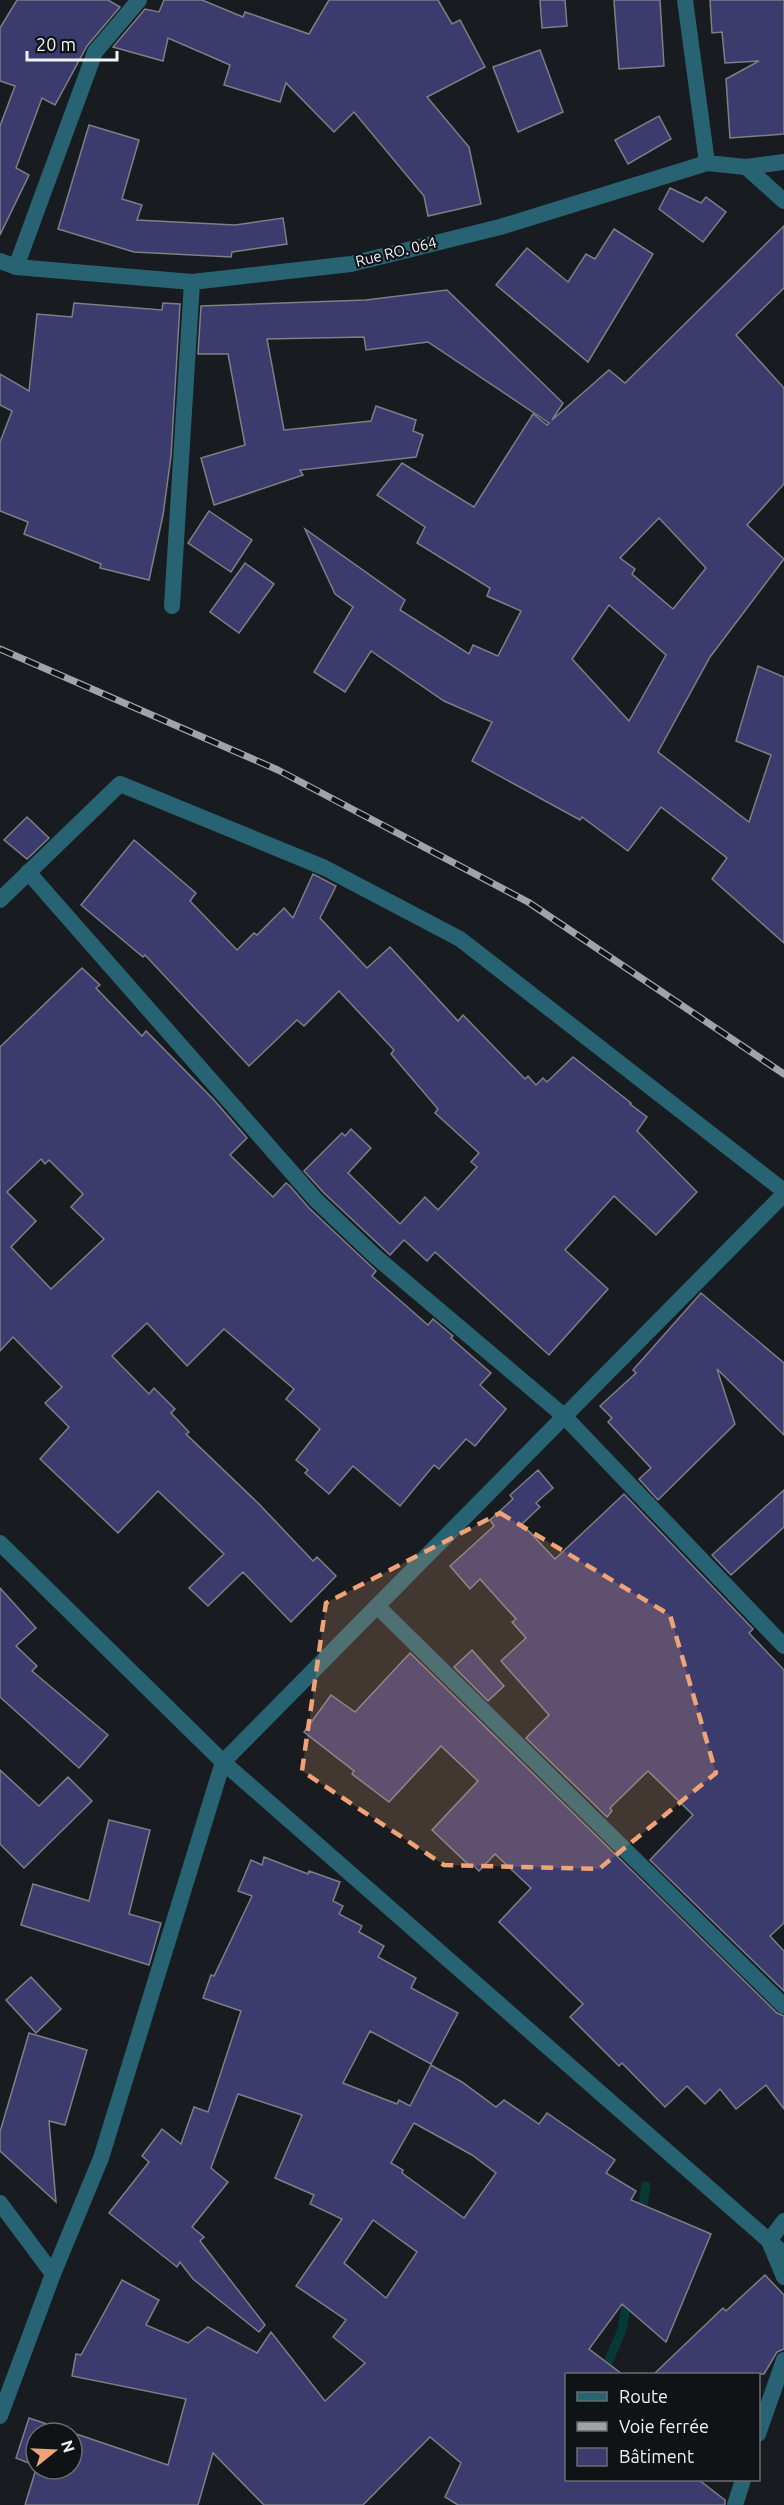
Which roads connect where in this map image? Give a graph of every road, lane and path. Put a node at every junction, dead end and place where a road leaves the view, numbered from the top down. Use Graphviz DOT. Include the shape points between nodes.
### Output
graph roads {
  1 [pos="139,0"];
  2 [pos="685,0"];
  3 [pos="784,162"];
  4 [pos="707,163"];
  5 [pos="746,167"];
  6 [pos="784,201"];
  7 [pos="8,264"];
  8 [pos="192,282"];
  9 [pos="172,606"];
  10 [pos="28,872"];
  11 [pos="0,900"];
  12 [pos="784,1193"];
  13 [pos="564,1416"];
  14 [pos="0,1543"];
  15 [pos="377,1606"];
  16 [pos="784,1646"];
  17 [pos="223,1762"];
  18 [pos="784,2006"];
  19 [pos="0,2203"];
  20 [pos="784,2221"];
  21 [pos="769,2241"];
  22 [pos="784,2254"];
  23 [pos="53,2274"];
  24 [pos="784,2277"];
  25 [pos="784,2360"];
  26 [pos="780,2383"];
  27 [pos="0,2416"];
  28 [pos="760,2432"];
  29 [pos="743,2481"];
  30 [pos="735,2505"];
  1 -- 7 [label="street" via="95,52"];
  2 -- 4 [label="street"];
  3 -- 5 [label="street, Rue RO. 064"];
  4 -- 5 [label="street, Rue RO. 064"];
  4 -- 8 [label="street, Rue RO. 064" via="500,227 351,264"];
  5 -- 6 [label="street"];
  7 -- 8 [label="street, Rue RO. 064"];
  8 -- 9 [label="street"];
  10 -- 11 [label="street"];
  10 -- 12 [label="street" via="120,784 325,868 460,939"];
  10 -- 13 [label="street" via="316,1200 376,1257"];
  12 -- 13 [label="street"];
  13 -- 15 [label="street"];
  13 -- 16 [label="street"];
  14 -- 17 [label="street"];
  15 -- 17 [label="street"];
  15 -- 18 [label="street"];
  17 -- 21 [label="street"];
  17 -- 23 [label="street" via="101,2157"];
  19 -- 23 [label="street"];
  20 -- 21 [label="street"];
  21 -- 22 [label="street"];
  21 -- 24 [label="street"];
  23 -- 27 [label="street"];
  25 -- 26 [label="street"];
  26 -- 28 [label="street"];
  29 -- 30 [label="street"];
}
